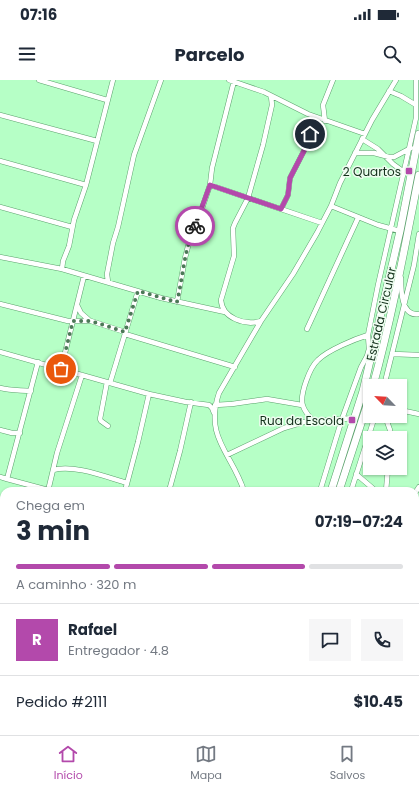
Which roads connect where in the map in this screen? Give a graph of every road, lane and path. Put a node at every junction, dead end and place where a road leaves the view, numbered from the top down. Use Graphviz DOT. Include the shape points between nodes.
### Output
graph roads {
  1 [pos="39,80"];
  2 [pos="113,80"];
  3 [pos="161,80"];
  4 [pos="333,80"];
  5 [pos="396,80"];
  6 [pos="416,80"];
  7 [pos="235,81"];
  8 [pos="389,91"];
  9 [pos="271,96"];
  10 [pos="108,100"];
  11 [pos="280,100"];
  12 [pos="272,105"];
  13 [pos="416,105"];
  14 [pos="0,115"];
  15 [pos="317,118"];
  16 [pos="326,121"];
  17 [pos="419,134"];
  18 [pos="363,137"];
  19 [pos="97,141"];
  20 [pos="413,147"];
  21 [pos="355,153"];
  22 [pos="385,156"];
  23 [pos="0,161"];
  24 [pos="404,172"];
  25 [pos="419,175"];
  26 [pos="86,185"];
  27 [pos="210,185"];
  28 [pos="248,198"];
  29 [pos="331,206"];
  30 [pos="0,207"];
  31 [pos="281,209"];
  32 [pos="358,218"];
  33 [pos="322,223"];
  34 [pos="72,227"];
  35 [pos="391,228"];
  36 [pos="400,231"];
  37 [pos="419,234"];
  38 [pos="0,257"];
  39 [pos="62,269"];
  40 [pos="400,274"];
  41 [pos="84,276"];
  42 [pos="108,282"];
  43 [pos="138,291"];
  44 [pos="177,302"];
  45 [pos="0,304"];
  46 [pos="77,305"];
  47 [pos="404,305"];
  48 [pos="225,312"];
  49 [pos="419,314"];
  50 [pos="73,321"];
  51 [pos="91,321"];
  52 [pos="261,321"];
  53 [pos="250,324"];
  54 [pos="307,329"];
  55 [pos="256,330"];
  56 [pos="125,333"];
  57 [pos="368,335"];
  58 [pos="0,352"];
  59 [pos="392,354"];
  60 [pos="419,355"];
  61 [pos="38,362"];
  62 [pos="235,367"];
  63 [pos="61,369"];
  64 [pos="82,375"];
  65 [pos="375,379"];
  66 [pos="386,379"];
  67 [pos="109,382"];
  68 [pos="0,388"];
  69 [pos="31,391"];
  70 [pos="149,394"];
  71 [pos="191,402"];
  72 [pos="215,405"];
  73 [pos="302,405"];
  74 [pos="407,411"];
  75 [pos="214,414"];
  76 [pos="419,414"];
  77 [pos="308,415"];
  78 [pos="355,418"];
  79 [pos="342,419"];
  80 [pos="313,421"];
  81 [pos="304,422"];
  82 [pos="363,423"];
  83 [pos="373,423"];
  84 [pos="108,426"];
  85 [pos="0,430"];
  86 [pos="20,433"];
  87 [pos="226,455"];
  88 [pos="52,470"];
  89 [pos="356,474"];
  90 [pos="387,475"];
  91 [pos="0,478"];
  92 [pos="8,479"];
  93 [pos="362,479"];
  94 [pos="354,481"];
  95 [pos="127,483"];
  96 [pos="35,487"];
  97 [pos="49,487"];
  98 [pos="126,487"];
  99 [pos="171,487"];
  100 [pos="243,487"];
  101 [pos="321,487"];
  102 [pos="332,487"];
  103 [pos="341,487"];
  104 [pos="352,487"];
  105 [pos="371,487"];
  106 [pos="386,487"];
  1 -- 10 [label="street"];
  2 -- 10 [label="street"];
  3 -- 42 [label="street" via="134,155 113,243 107,274"];
  4 -- 16 [label="street" via="323,106"];
  5 -- 8 [label="street"];
  6 -- 13 [label="street"];
  7 -- 9 [label="street"];
  7 -- 27 [label="street" via="212,168"];
  8 -- 13 [label="street"];
  8 -- 18 [label="street"];
  9 -- 11 [label="street"];
  9 -- 12 [label="street"];
  10 -- 19 [label="street"];
  11 -- 12 [label="street"];
  11 -- 15 [label="street"];
  12 -- 28 [label="street"];
  13 -- 20 [label="street"];
  14 -- 19 [label="street"];
  15 -- 16 [label="street"];
  15 -- 31 [label="street" via="310,123 308,143 290,178 288,195"];
  16 -- 18 [label="street"];
  17 -- 20 [label="main road, Estrada Circular"];
  18 -- 21 [label="street"];
  18 -- 22 [label="street"];
  19 -- 26 [label="street"];
  20 -- 22 [label="street" via="394,157"];
  20 -- 24 [label="street"];
  20 -- 36 [label="main road, Estrada Circular"];
  21 -- 22 [label="street"];
  21 -- 29 [label="street"];
  22 -- 24 [label="street"];
  23 -- 26 [label="street"];
  24 -- 35 [label="street"];
  25 -- 40 [label="main road, Estrada Circular"];
  26 -- 34 [label="street"];
  27 -- 28 [label="street"];
  27 -- 44 [label="street" via="192,231"];
  28 -- 31 [label="street"];
  28 -- 48 [label="street" via="233,228 234,256 221,300 221,307"];
  29 -- 32 [label="street"];
  29 -- 33 [label="street"];
  30 -- 34 [label="street"];
  31 -- 33 [label="street"];
  32 -- 35 [label="street"];
  32 -- 54 [label="street"];
  33 -- 52 [label="street" via="302,259"];
  34 -- 39 [label="street"];
  35 -- 36 [label="street"];
  35 -- 57 [label="street"];
  36 -- 78 [label="main road, Estrada Circular"];
  37 -- 47 [label="street"];
  38 -- 39 [label="street"];
  39 -- 41 [label="street"];
  40 -- 47 [label="street"];
  40 -- 65 [label="main road, Estrada Circular"];
  41 -- 42 [label="street"];
  41 -- 46 [label="street"];
  42 -- 43 [label="street"];
  43 -- 44 [label="street"];
  43 -- 56 [label="street"];
  44 -- 48 [label="street"];
  45 -- 50 [label="street"];
  46 -- 50 [label="street"];
  46 -- 51 [label="street" via="81,313"];
  47 -- 49 [label="street" via="412,314"];
  47 -- 59 [label="street"];
  48 -- 53 [label="street" via="241,322"];
  50 -- 51 [label="street"];
  50 -- 63 [label="street"];
  51 -- 56 [label="street"];
  52 -- 53 [label="street"];
  52 -- 55 [label="street"];
  53 -- 55 [label="street"];
  55 -- 62 [label="street"];
  56 -- 62 [label="street"];
  56 -- 67 [label="street"];
  57 -- 73 [label="street" via="350,341 318,360 306,383"];
  57 -- 79 [label="street" via="367,356"];
  58 -- 61 [label="street"];
  59 -- 60 [label="street"];
  59 -- 66 [label="street"];
  61 -- 63 [label="street"];
  61 -- 69 [label="street"];
  62 -- 72 [label="street"];
  63 -- 64 [label="street"];
  64 -- 67 [label="street"];
  64 -- 88 [label="street"];
  67 -- 70 [label="street"];
  67 -- 84 [label="street" via="100,419"];
  68 -- 69 [label="street"];
  69 -- 86 [label="street"];
  70 -- 71 [label="street"];
  70 -- 95 [label="street"];
  71 -- 75 [label="street" via="209,405"];
  71 -- 99 [label="street"];
  72 -- 73 [label="street" via="267,399"];
  72 -- 75 [label="street"];
  73 -- 77 [label="street"];
  74 -- 76 [label="street"];
  75 -- 87 [label="street" via="216,432"];
  77 -- 80 [label="street"];
  77 -- 81 [label="street"];
  78 -- 79 [label="street"];
  78 -- 102 [label="main road, Estrada Circular"];
  79 -- 80 [label="street"];
  79 -- 101 [label="street"];
  80 -- 81 [label="street"];
  81 -- 87 [label="street" via="284,428"];
  82 -- 103 [label="main road"];
  83 -- 89 [label="street"];
  85 -- 86 [label="street" via="12,434"];
  86 -- 92 [label="street"];
  87 -- 100 [label="street" via="239,475"];
  88 -- 95 [label="street" via="75,469"];
  88 -- 97 [label="street"];
  89 -- 93 [label="street"];
  89 -- 94 [label="street"];
  90 -- 106 [label="street"];
  91 -- 92 [label="street"];
  92 -- 96 [label="street"];
  93 -- 94 [label="street"];
  93 -- 105 [label="street"];
  94 -- 104 [label="street"];
  95 -- 98 [label="street"];
}
